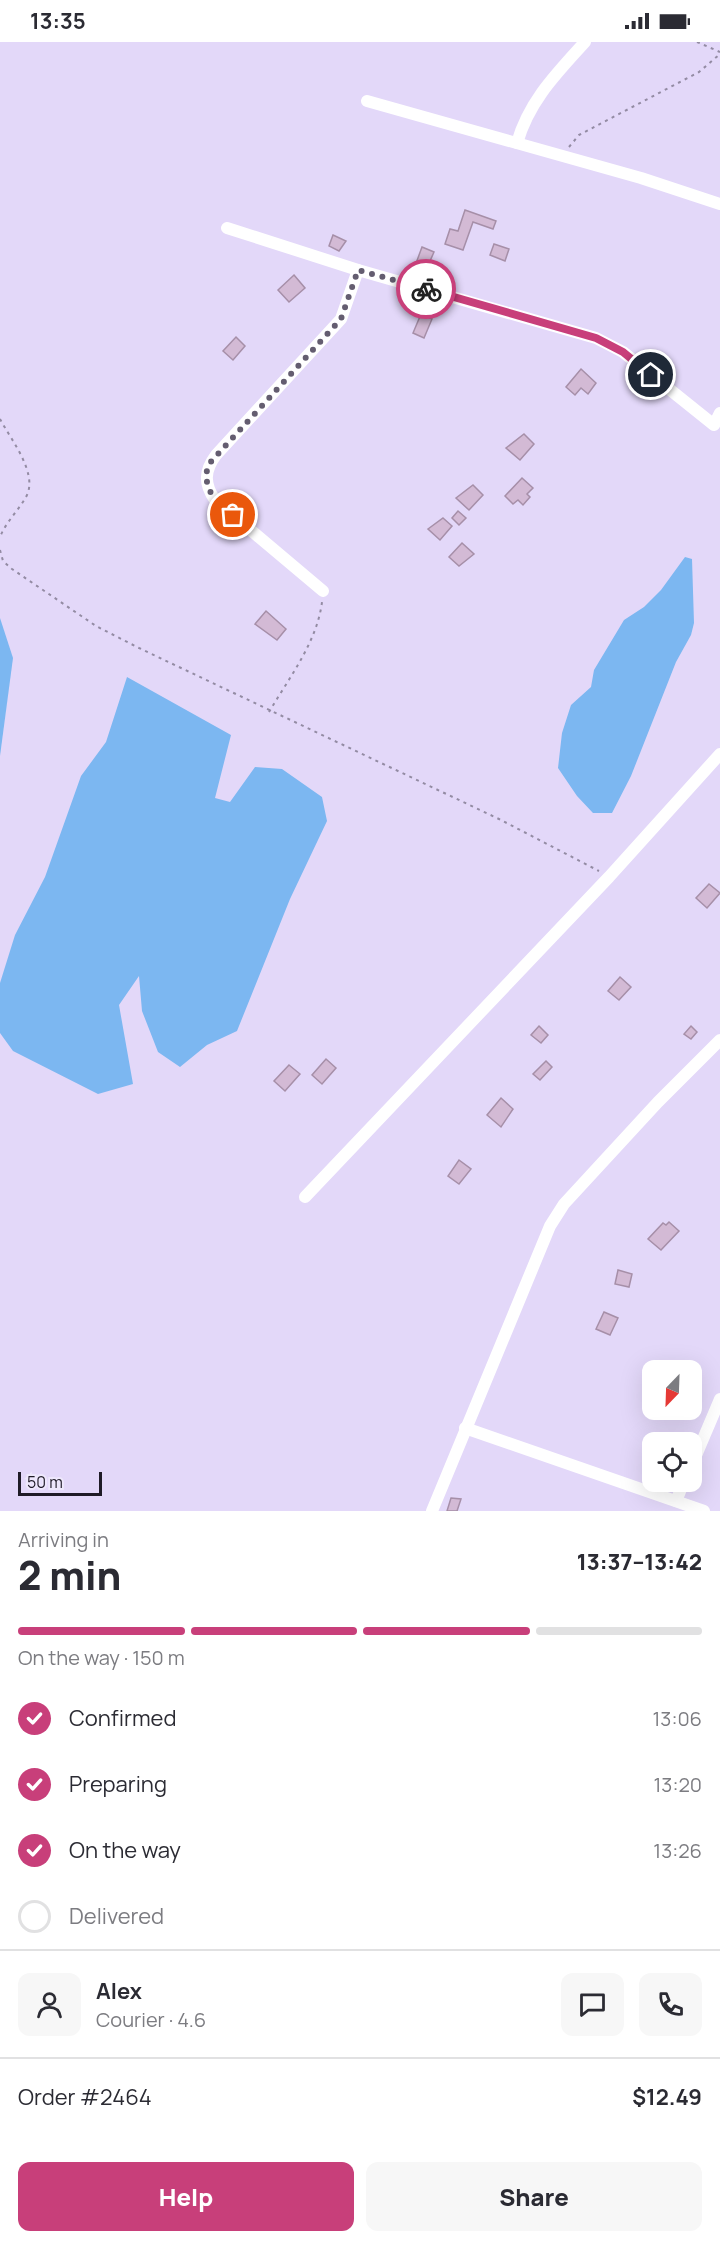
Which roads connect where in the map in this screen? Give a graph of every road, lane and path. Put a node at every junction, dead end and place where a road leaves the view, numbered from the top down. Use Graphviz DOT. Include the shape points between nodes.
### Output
graph roads {
  1 [pos="585,42"];
  2 [pos="698,42"];
  3 [pos="720,53"];
  4 [pos="367,101"];
  5 [pos="518,143"];
  6 [pos="565,158"];
  7 [pos="720,204"];
  8 [pos="227,228"];
  9 [pos="358,270"];
  10 [pos="720,413"];
  11 [pos="0,419"];
  12 [pos="0,537"];
  13 [pos="0,550"];
  14 [pos="323,591"];
  15 [pos="269,712"];
  16 [pos="720,754"];
  17 [pos="609,877"];
  18 [pos="720,1040"];
  19 [pos="305,1197"];
  20 [pos="720,1399"];
  21 [pos="465,1428"];
  22 [pos="702,1441"];
  23 [pos="680,1492"];
  24 [pos="676,1501"];
  25 [pos="432,1511"];
  26 [pos="704,1511"];
  1 -- 5 [label="street" via="537,97"];
  2 -- 3 [label="path"];
  3 -- 6 [label="path" via="699,72 579,135"];
  4 -- 5 [label="street"];
  5 -- 6 [label="street"];
  6 -- 7 [label="street"];
  8 -- 9 [label="street"];
  9 -- 10 [label="street" via="596,338 623,352 714,425"];
  9 -- 14 [label="street" via="341,319 216,455 206,474 209,492 215,500"];
  11 -- 12 [label="path" via="28,473 30,490"];
  13 -- 15 [label="path" via="3,561 12,569 96,626"];
  14 -- 15 [label="path" via="315,630"];
  15 -- 17 [label="path" via="499,819"];
  16 -- 17 [label="street"];
  17 -- 19 [label="street"];
  18 -- 21 [label="street" via="580,1187 550,1226"];
  20 -- 22 [label="street"];
  21 -- 24 [label="street"];
  21 -- 25 [label="street"];
  23 -- 24 [label="street"];
  24 -- 26 [label="street"];
}
